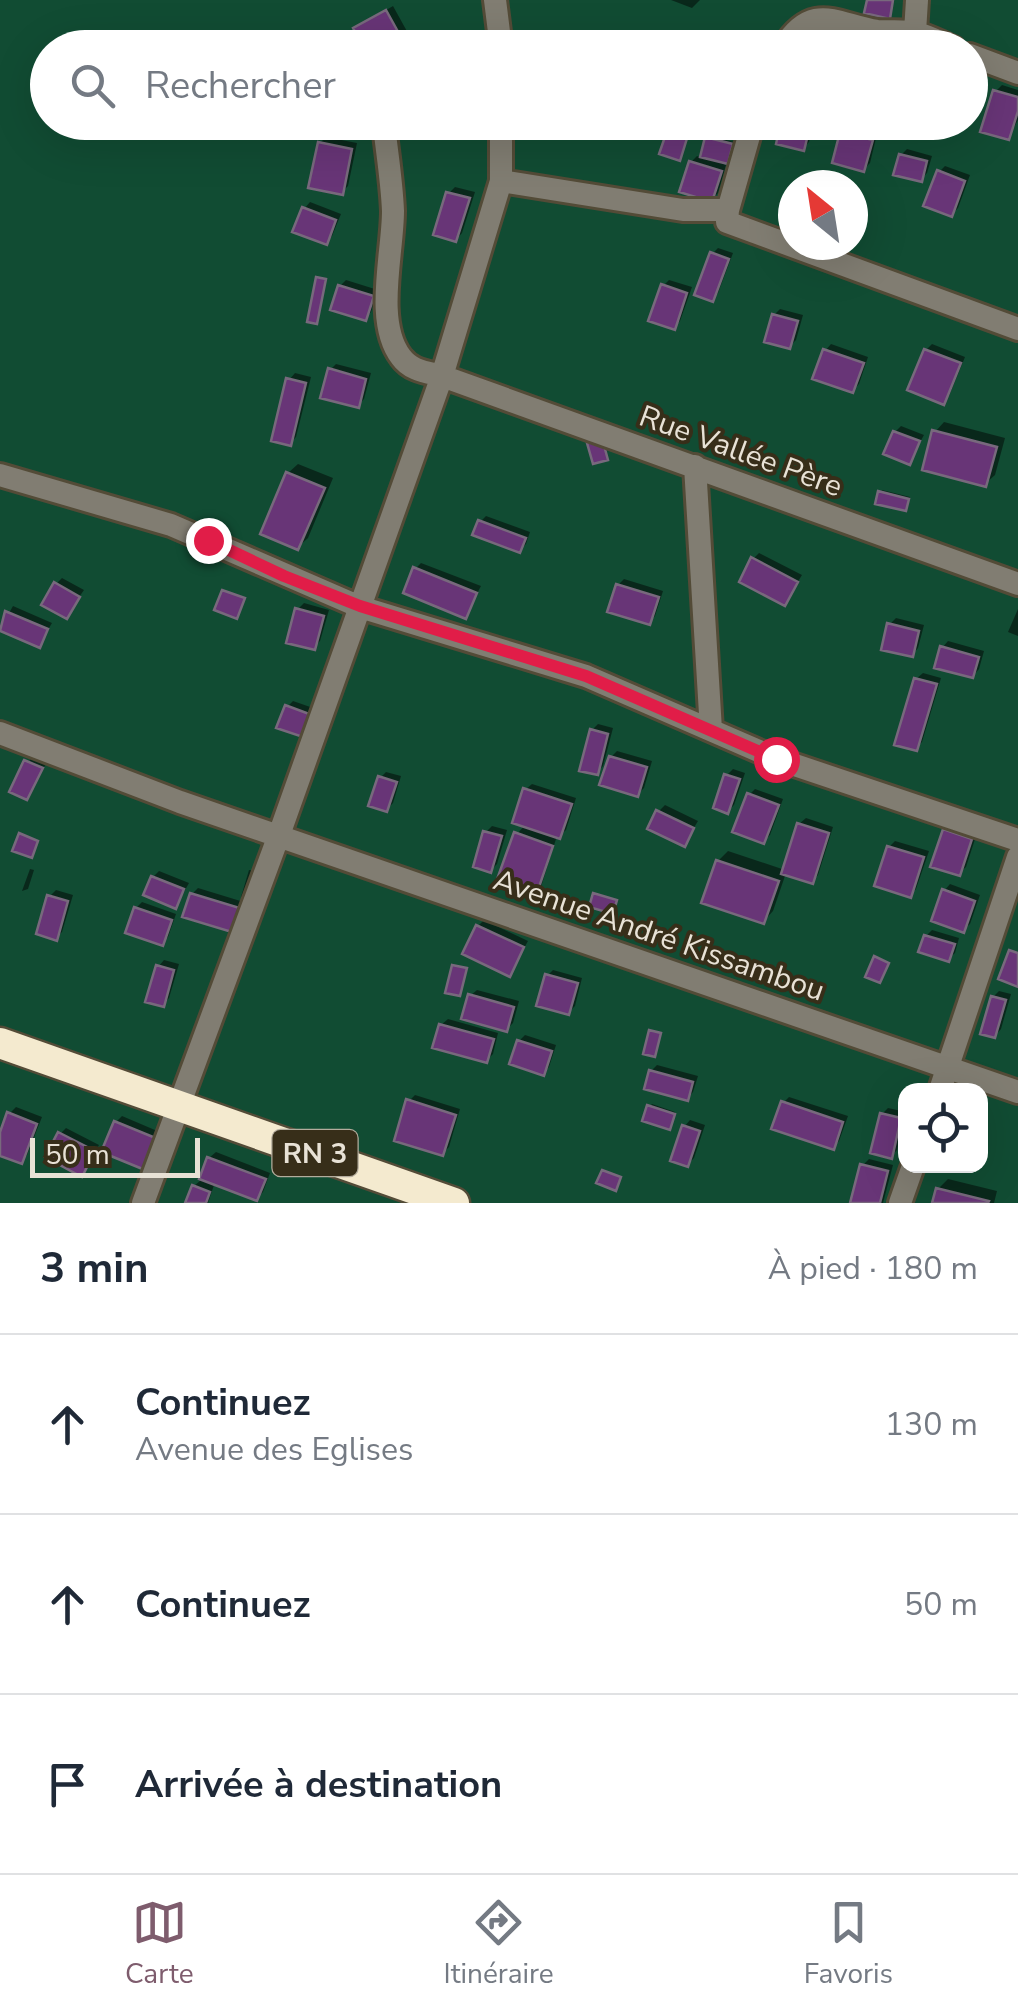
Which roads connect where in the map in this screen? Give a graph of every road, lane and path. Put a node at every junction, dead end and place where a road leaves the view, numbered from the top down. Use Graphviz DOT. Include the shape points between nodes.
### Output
graph roads {
  1 [pos="495,0"];
  2 [pos="917,0"];
  3 [pos="499,30"];
  4 [pos="794,30"];
  5 [pos="873,30"];
  6 [pos="915,30"];
  7 [pos="988,61"];
  8 [pos="1018,73"];
  9 [pos="386,140"];
  10 [pos="501,140"];
  11 [pos="748,140"];
  12 [pos="502,181"];
  13 [pos="728,210"];
  14 [pos="1018,329"];
  15 [pos="442,376"];
  16 [pos="695,466"];
  17 [pos="0,474"];
  18 [pos="1018,584"];
  19 [pos="360,606"];
  20 [pos="711,730"];
  21 [pos="0,733"];
  22 [pos="279,834"];
  23 [pos="1018,840"];
  24 [pos="1018,856"];
  25 [pos="0,1042"];
  26 [pos="948,1067"];
  27 [pos="942,1083"];
  28 [pos="1018,1092"];
  29 [pos="177,1104"];
  30 [pos="911,1173"];
  31 [pos="143,1203"];
  32 [pos="454,1203"];
  33 [pos="900,1203"];
  1 -- 3 [label="street"];
  2 -- 6 [label="street"];
  4 -- 5 [label="street" via="814,12 829,9"];
  7 -- 8 [label="street"];
  9 -- 15 [label="street, Rue Vallée Père" via="393,213 387,310 394,347 416,370"];
  10 -- 12 [label="street"];
  11 -- 13 [label="street"];
  12 -- 13 [label="street" via="683,210"];
  12 -- 15 [label="street"];
  13 -- 14 [label="street" via="727,222"];
  15 -- 16 [label="street, Rue Vallée Père"];
  15 -- 19 [label="street"];
  16 -- 18 [label="street, Rue Vallée Père"];
  16 -- 20 [label="street"];
  17 -- 19 [label="street" via="172,525"];
  19 -- 20 [label="street" via="586,676"];
  19 -- 22 [label="street"];
  20 -- 23 [label="street" via="776,759"];
  21 -- 22 [label="street, Avenue André Kissambou"];
  22 -- 26 [label="street, Avenue André Kissambou"];
  22 -- 29 [label="street"];
  24 -- 26 [label="street"];
  25 -- 29 [label="highway, RN 3"];
  26 -- 27 [label="street"];
  26 -- 28 [label="street, Avenue André Kissambou"];
  29 -- 31 [label="street"];
  29 -- 32 [label="highway, RN 3"];
  30 -- 33 [label="street"];
}
